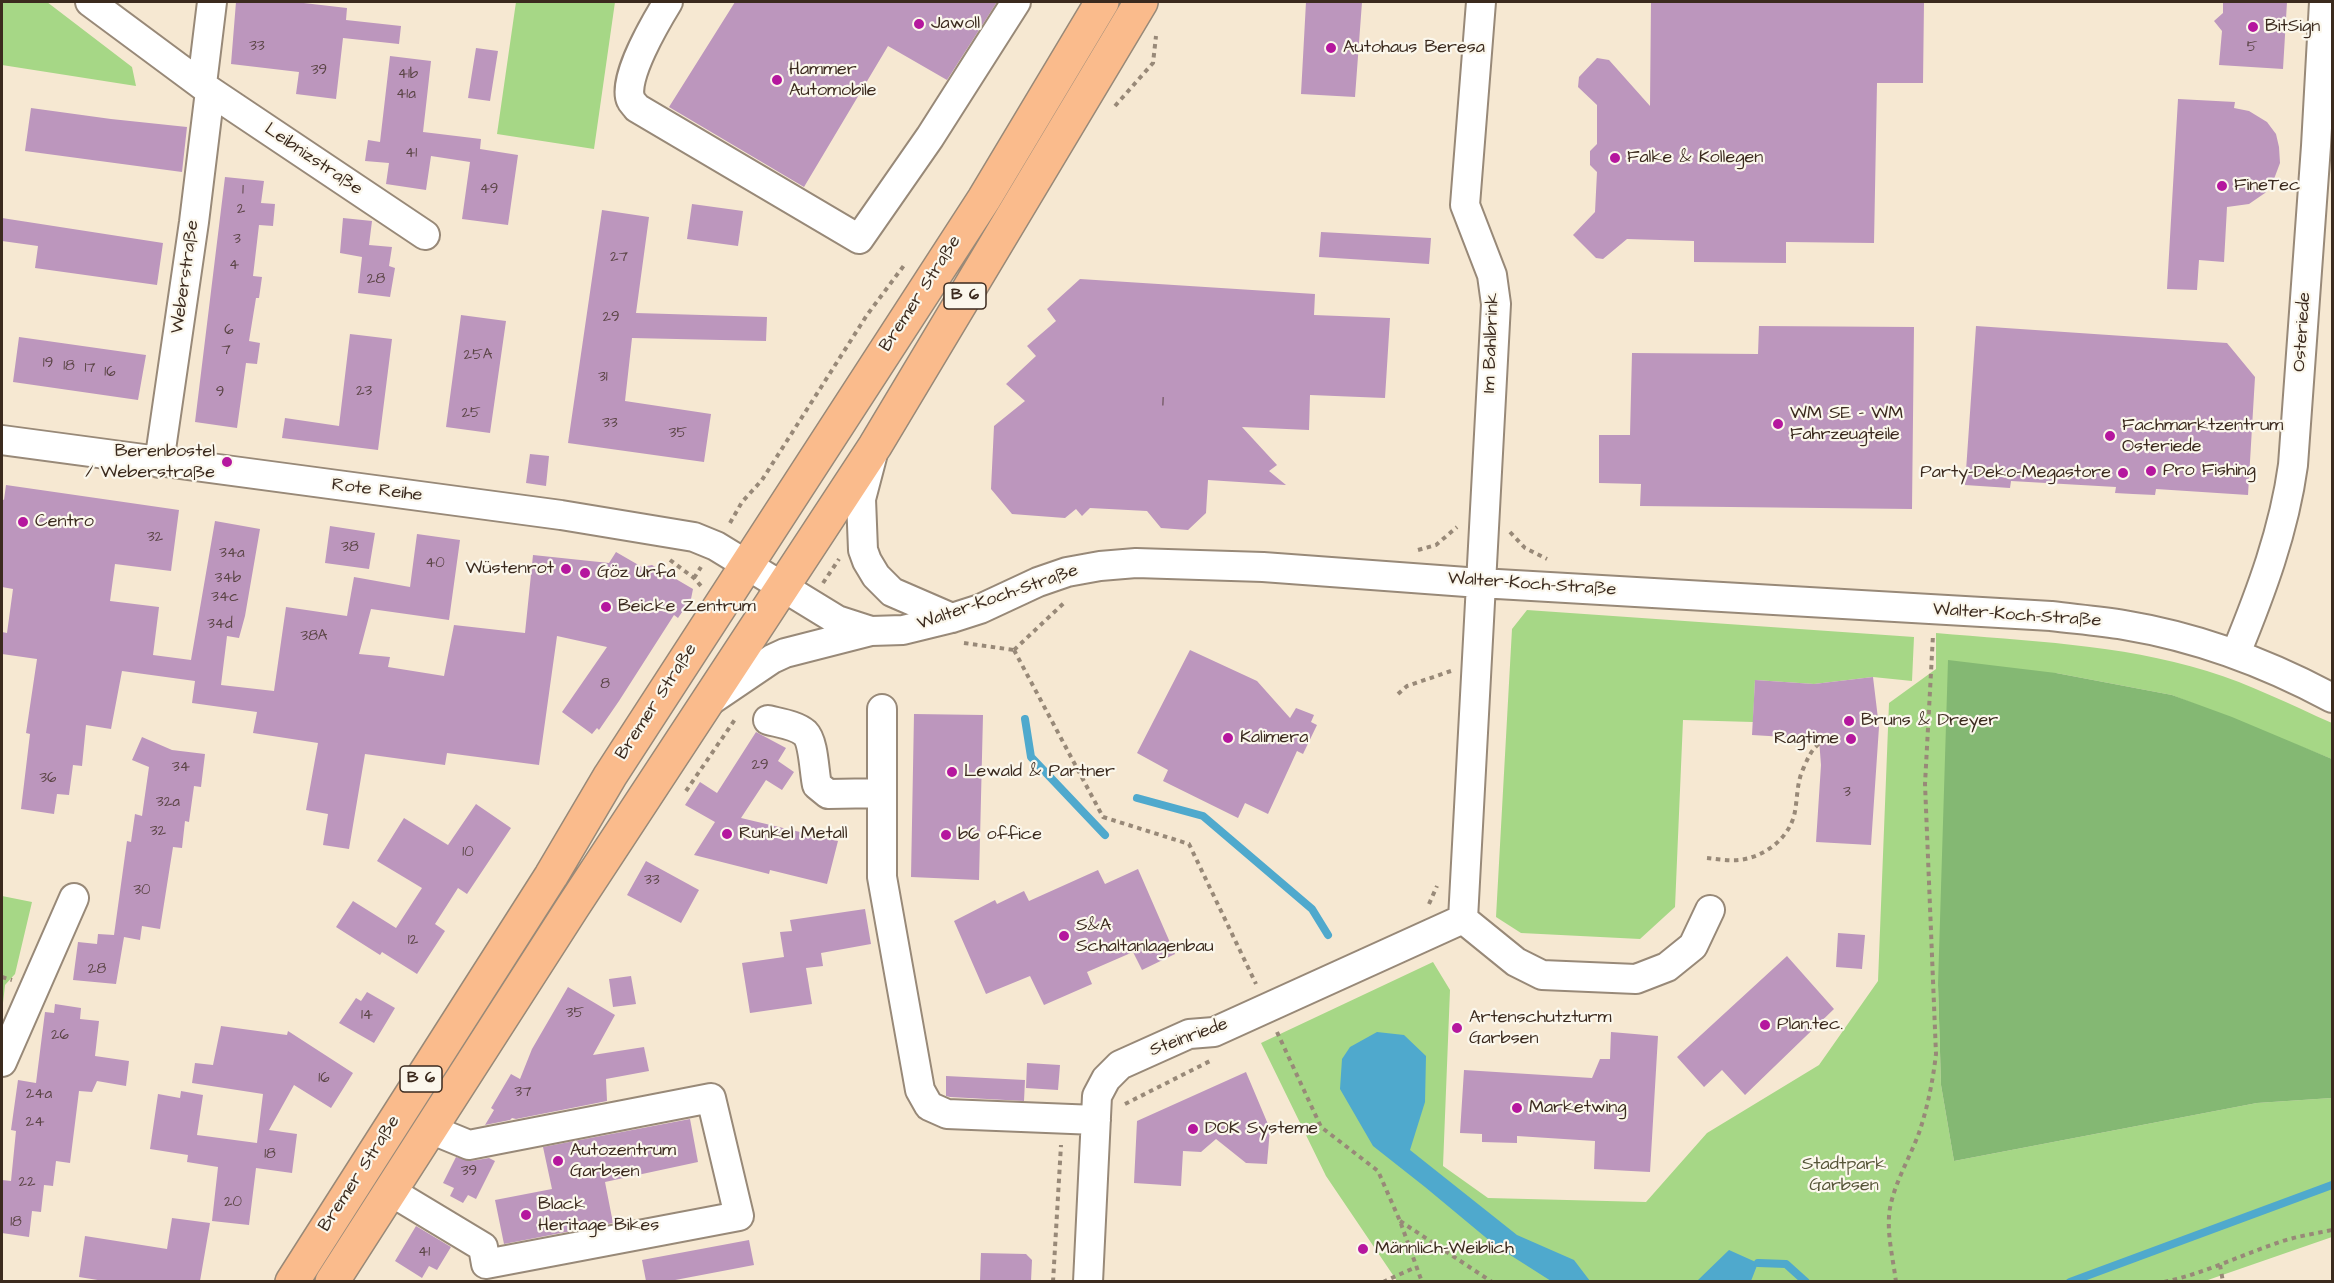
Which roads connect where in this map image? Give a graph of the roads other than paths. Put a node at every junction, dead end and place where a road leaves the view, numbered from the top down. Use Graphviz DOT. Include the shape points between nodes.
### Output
graph roads {
  1 [pos="90,2"];
  2 [pos="213,2"];
  3 [pos="669,2"];
  4 [pos="1016,2"];
  5 [pos="1102,2"];
  6 [pos="1141,2"];
  7 [pos="1480,2"];
  8 [pos="2324,2"];
  9 [pos="206,88"];
  10 [pos="425,235"];
  11 [pos="2,440"];
  12 [pos="875,446"];
  13 [pos="159,462"];
  14 [pos="746,565"];
  15 [pos="1480,583"];
  16 [pos="783,586"];
  17 [pos="952,618"];
  18 [pos="871,631"];
  19 [pos="2236,653"];
  20 [pos="2332,698"];
  21 [pos="709,702"];
  22 [pos="882,709"];
  23 [pos="768,720"];
  24 [pos="882,793"];
  25 [pos="74,898"];
  26 [pos="1710,910"];
  27 [pos="1463,919"];
  28 [pos="2,1062"];
  29 [pos="1096,1120"];
  30 [pos="430,1129"];
  31 [pos="390,1191"];
  32 [pos="292,1281"];
  33 [pos="332,1281"];
  34 [pos="1088,1281"];
  1 -- 9 [label="street, Leibnizstraße"];
  2 -- 9 [label="street"];
  3 -- 4 [label="street" via="645,41 630,84 630,99 637,108 859,239 942,120"];
  5 -- 14 [label="main road, Bremer Straße / B 6" via="984,199"];
  6 -- 12 [label="main road, Bremer Straße / B 6"];
  7 -- 15 [label="street, Im Bahlbrink" via="1465,205 1492,275 1497,304"];
  8 -- 19 [label="street, Osteriede" via="2293,465 2279,535"];
  9 -- 10 [label="street, Leibnizstraße"];
  9 -- 13 [label="street, Weberstraße" via="194,222"];
  11 -- 13 [label="street, Rote Reihe"];
  12 -- 16 [label="main road, Bremer Straße / B 6"];
  12 -- 17 [label="street" via="861,499 867,561 892,592"];
  13 -- 14 [label="street, Rote Reihe" via="644,528 694,537"];
  14 -- 16 [label="street, Walter-Koch-Straße"];
  14 -- 32 [label="main road, Bremer Straße / B 6"];
  15 -- 17 [label="street, Walter-Koch-Straße" via="1263,567 1136,563 1067,572"];
  15 -- 19 [label="street, Walter-Koch-Straße" via="2051,616 2181,636"];
  15 -- 27 [label="street"];
  16 -- 18 [label="street, Walter-Koch-Straße" via="837,620"];
  16 -- 21 [label="main road, Bremer Straße / B 6"];
  17 -- 18 [label="street, Walter-Koch-Straße" via="903,630"];
  18 -- 21 [label="street" via="785,653"];
  19 -- 20 [label="street, Walter-Koch-Straße"];
  21 -- 30 [label="main road, Bremer Straße / B 6"];
  22 -- 24 [label="street"];
  23 -- 24 [label="street" via="805,734 811,746 817,785 828,794"];
  24 -- 29 [label="street" via="882,877 920,1090 929,1106 948,1114"];
  25 -- 28 [label="street"];
  26 -- 27 [label="street" via="1693,946 1667,967 1636,979 1542,975 1516,962"];
  27 -- 29 [label="street, Steinriede" via="1261,996 1214,1032 1189,1034 1120,1065 1097,1096"];
  29 -- 34 [label="street, Steinriede"];
  30 -- 31 [label="main road, Bremer Straße / B 6"];
  30 -- 31 [label="street" via="469,1145 711,1098 739,1216 486,1264 483,1247"];
  31 -- 33 [label="main road, Bremer Straße / B 6"];
}
